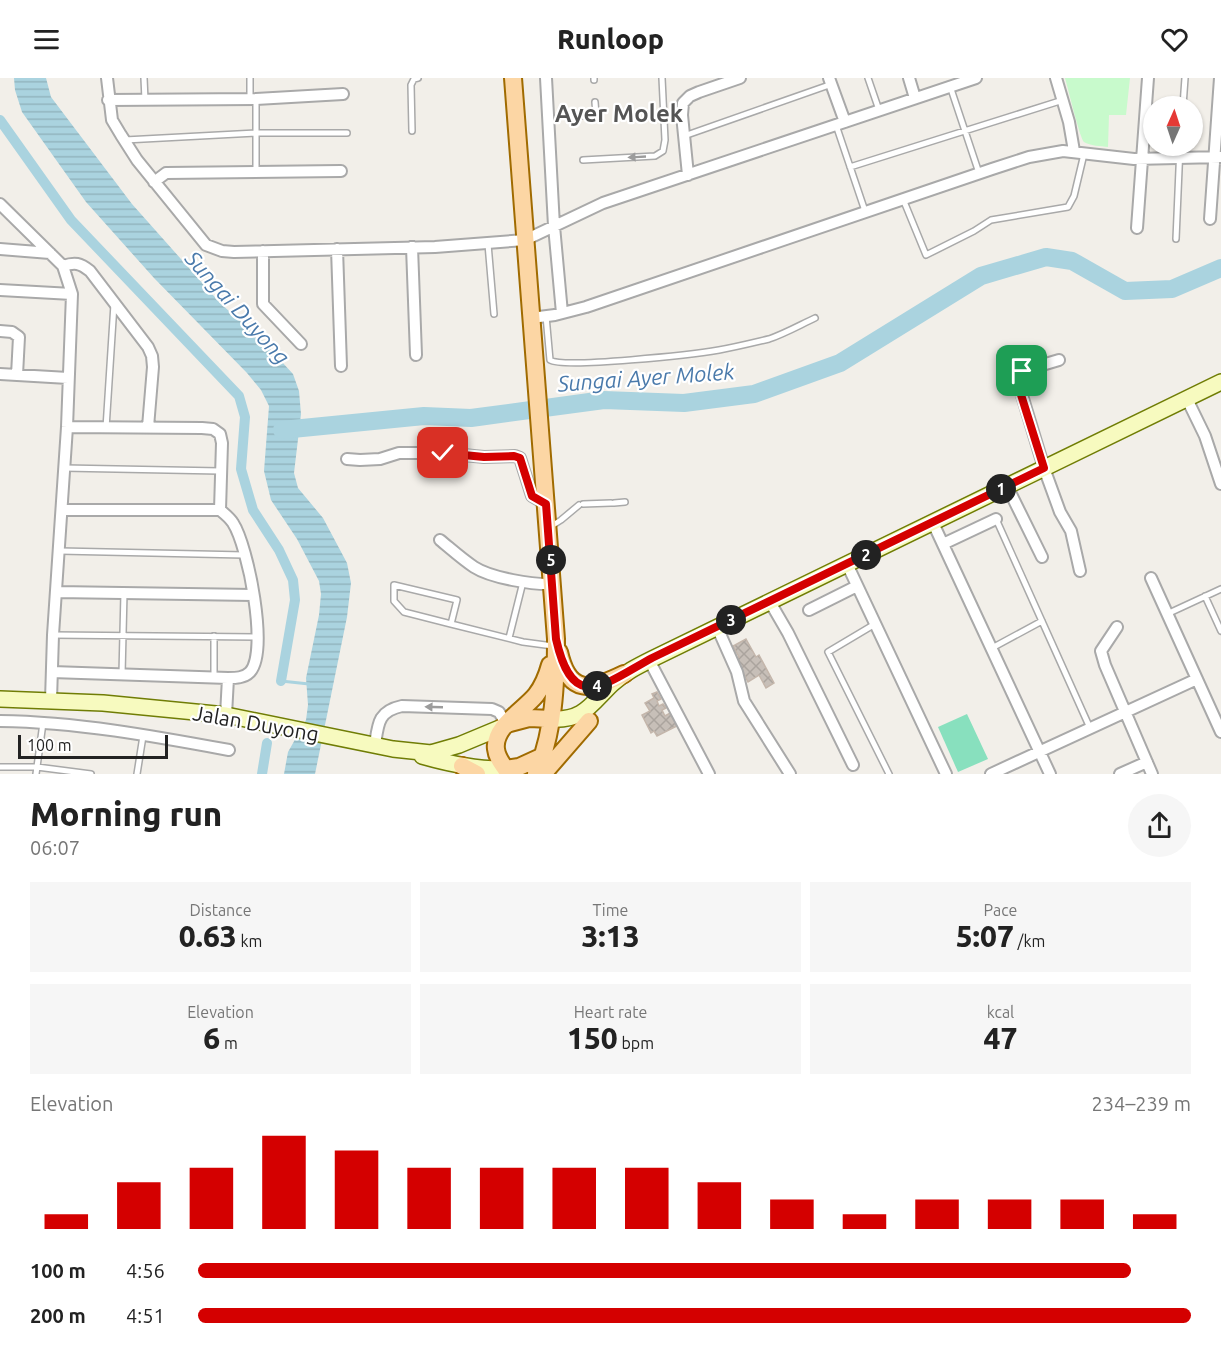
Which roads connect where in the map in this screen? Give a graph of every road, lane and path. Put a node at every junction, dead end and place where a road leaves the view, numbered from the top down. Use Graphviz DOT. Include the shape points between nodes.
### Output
graph roads {
  1 [pos="107,78"];
  2 [pos="144,78"];
  3 [pos="250,78"];
  4 [pos="418,78"];
  5 [pos="513,78"];
  6 [pos="546,78"];
  7 [pos="662,78"];
  8 [pos="740,78"];
  9 [pos="868,78"];
  10 [pos="909,78"];
  11 [pos="976,78"];
  12 [pos="1056,78"];
  13 [pos="1148,78"];
  14 [pos="1185,78"];
  15 [pos="1221,78"];
  16 [pos="830,81"];
  17 [pos="950,86"];
  18 [pos="343,94"];
  19 [pos="1184,96"];
  20 [pos="915,98"];
  21 [pos="253,99"];
  22 [pos="108,100"];
  23 [pos="145,100"];
  24 [pos="1063,100"];
  25 [pos="596,102"];
  26 [pos="879,110"];
  27 [pos="581,116"];
  28 [pos="841,123"];
  29 [pos="412,130"];
  30 [pos="964,130"];
  31 [pos="347,133"];
  32 [pos="256,134"];
  33 [pos="684,136"];
  34 [pos="124,140"];
  35 [pos="1079,152"];
  36 [pos="1217,157"];
  37 [pos="1144,158"];
  38 [pos="1179,158"];
  39 [pos="583,160"];
  40 [pos="850,167"];
  41 [pos="341,171"];
  42 [pos="256,172"];
  43 [pos="979,173"];
  44 [pos="688,175"];
  45 [pos="154,182"];
  46 [pos="903,199"];
  47 [pos="1,208"];
  48 [pos="866,212"];
  49 [pos="1210,219"];
  50 [pos="554,225"];
  51 [pos="1137,228"];
  52 [pos="1176,239"];
  53 [pos="525,240"];
  54 [pos="488,243"];
  55 [pos="412,248"];
  56 [pos="0,249"];
  57 [pos="337,249"];
  58 [pos="263,251"];
  59 [pos="50,253"];
  60 [pos="63,266"];
  61 [pos="0,290"];
  62 [pos="72,294"];
  63 [pos="114,302"];
  64 [pos="562,313"];
  65 [pos="494,314"];
  66 [pos="538,317"];
  67 [pos="815,318"];
  68 [pos="0,331"];
  69 [pos="301,345"];
  70 [pos="416,355"];
  71 [pos="1059,360"];
  72 [pos="341,366"];
  73 [pos="0,374"];
  74 [pos="17,375"];
  75 [pos="68,378"];
  76 [pos="1221,382"];
  77 [pos="1187,399"];
  78 [pos="67,427"];
  79 [pos="148,427"];
  80 [pos="106,428"];
  81 [pos="347,459"];
  82 [pos="64,468"];
  83 [pos="1044,468"];
  84 [pos="220,471"];
  85 [pos="1221,484"];
  86 [pos="1007,486"];
  87 [pos="625,502"];
  88 [pos="546,504"];
  89 [pos="62,510"];
  90 [pos="220,510"];
  91 [pos="996,519"];
  92 [pos="933,523"];
  93 [pos="548,528"];
  94 [pos="440,540"];
  95 [pos="943,544"];
  96 [pos="60,551"];
  97 [pos="246,555"];
  98 [pos="1042,556"];
  99 [pos="847,564"];
  100 [pos="1080,571"];
  101 [pos="1151,578"];
  102 [pos="522,582"];
  103 [pos="553,584"];
  104 [pos="857,586"];
  105 [pos="1221,589"];
  106 [pos="57,592"];
  107 [pos="124,593"];
  108 [pos="254,595"];
  109 [pos="1205,596"];
  110 [pos="770,602"];
  111 [pos="808,610"];
  112 [pos="1167,614"];
  113 [pos="1042,621"];
  114 [pos="451,624"];
  115 [pos="875,624"];
  116 [pos="717,627"];
  117 [pos="1117,627"];
  118 [pos="1221,631"];
  119 [pos="123,634"];
  120 [pos="53,635"];
  121 [pos="214,636"];
  122 [pos="257,637"];
  123 [pos="509,638"];
  124 [pos="555,643"];
  125 [pos="992,648"];
  126 [pos="645,662"];
  127 [pos="52,672"];
  128 [pos="122,674"];
  129 [pos="624,674"];
  130 [pos="214,677"];
  131 [pos="228,678"];
  132 [pos="1197,679"];
  133 [pos="0,699"];
  134 [pos="51,700"];
  135 [pos="1125,712"];
  136 [pos="226,715"];
  137 [pos="551,719"];
  138 [pos="0,721"];
  139 [pos="589,721"];
  140 [pos="43,722"];
  141 [pos="507,725"];
  142 [pos="1090,728"];
  143 [pos="1221,732"];
  144 [pos="144,734"];
  145 [pos="375,745"];
  146 [pos="393,749"];
  147 [pos="229,750"];
  148 [pos="1039,752"];
  149 [pos="543,756"];
  150 [pos="1147,762"];
  151 [pos="853,765"];
  152 [pos="0,767"];
  153 [pos="470,770"];
  154 [pos="37,771"];
  155 [pos="507,772"];
  156 [pos="91,774"];
  157 [pos="137,774"];
  158 [pos="536,774"];
  159 [pos="543,774"];
  160 [pos="709,774"];
  161 [pos="790,774"];
  162 [pos="889,774"];
  163 [pos="946,774"];
  164 [pos="991,774"];
  165 [pos="1050,774"];
  166 [pos="1120,774"];
  167 [pos="1152,774"];
  1 -- 22 [label="street"];
  2 -- 23 [label="lane"];
  3 -- 21 [label="lane"];
  4 -- 29 [label="lane" via="411,85"];
  5 -- 53 [label="main road"];
  6 -- 50 [label="street"];
  7 -- 39 [label="lane, one-way" via="663,151 655,156"];
  8 -- 33 [label="street" via="690,96 683,103"];
  9 -- 26 [label="lane"];
  10 -- 20 [label="street"];
  11 -- 17 [label="street"];
  12 -- 24 [label="street"];
  13 -- 37 [label="street"];
  14 -- 19 [label="lane"];
  15 -- 36 [label="street"];
  16 -- 28 [label="street"];
  16 -- 33 [label="lane"];
  17 -- 20 [label="street"];
  17 -- 30 [label="lane"];
  18 -- 21 [label="street"];
  20 -- 26 [label="street"];
  21 -- 23 [label="street"];
  21 -- 32 [label="lane"];
  22 -- 23 [label="street"];
  22 -- 34 [label="street" via="112,120"];
  24 -- 30 [label="lane"];
  24 -- 35 [label="street"];
  25 -- 27 [label="lane" via="597,115"];
  26 -- 28 [label="street"];
  28 -- 40 [label="lane"];
  28 -- 44 [label="street"];
  30 -- 40 [label="lane"];
  30 -- 43 [label="lane"];
  31 -- 32 [label="lane"];
  32 -- 34 [label="lane"];
  32 -- 42 [label="lane"];
  33 -- 44 [label="street"];
  34 -- 45 [label="street"];
  35 -- 37 [label="street"];
  35 -- 43 [label="street" via="1038,155"];
  35 -- 46 [label="lane" via="1074,196 1068,207 991,220 926,255"];
  36 -- 38 [label="street"];
  36 -- 49 [label="street"];
  37 -- 38 [label="street"];
  37 -- 51 [label="street"];
  38 -- 52 [label="lane"];
  40 -- 48 [label="lane"];
  41 -- 42 [label="street"];
  42 -- 45 [label="street" via="166,173"];
  43 -- 46 [label="street"];
  44 -- 50 [label="street" via="603,203"];
  45 -- 58 [label="street" via="206,245 222,251"];
  46 -- 48 [label="street"];
  47 -- 59 [label="street"];
  48 -- 64 [label="street"];
  50 -- 53 [label="street"];
  50 -- 64 [label="street"];
  53 -- 54 [label="street"];
  53 -- 66 [label="main road"];
  54 -- 55 [label="street"];
  54 -- 65 [label="lane"];
  55 -- 57 [label="street"];
  55 -- 70 [label="street"];
  56 -- 59 [label="street"];
  57 -- 58 [label="street"];
  57 -- 72 [label="street"];
  58 -- 69 [label="street" via="263,304"];
  59 -- 60 [label="street"];
  60 -- 62 [label="street"];
  60 -- 63 [label="street" via="75,262 83,265"];
  61 -- 62 [label="street"];
  62 -- 75 [label="street"];
  63 -- 79 [label="street" via="152,356"];
  63 -- 80 [label="lane"];
  64 -- 66 [label="street"];
  66 -- 67 [label="lane" via="548,355 555,363 595,363 718,350 771,338"];
  66 -- 88 [label="main road" via="536,395"];
  68 -- 74 [label="street" via="19,337"];
  71 -- 83 [label="street" via="1022,371 1017,382"];
  73 -- 74 [label="street"];
  74 -- 75 [label="street"];
  75 -- 78 [label="street"];
  76 -- 77 [label="main road"];
  77 -- 83 [label="main road"];
  77 -- 85 [label="street"];
  78 -- 80 [label="street"];
  78 -- 82 [label="street"];
  79 -- 80 [label="street"];
  79 -- 84 [label="street" via="213,429 220,434 222,444"];
  81 -- 88 [label="street" via="380,459 399,453 514,456 524,464 532,496"];
  82 -- 84 [label="lane"];
  82 -- 89 [label="street"];
  83 -- 86 [label="main road"];
  83 -- 100 [label="street" via="1060,513 1071,531"];
  84 -- 90 [label="street"];
  86 -- 92 [label="main road"];
  86 -- 98 [label="street"];
  87 -- 93 [label="lane" via="581,504"];
  88 -- 93 [label="main road"];
  89 -- 90 [label="street"];
  89 -- 96 [label="street"];
  90 -- 97 [label="street" via="234,524"];
  91 -- 95 [label="street"];
  91 -- 113 [label="lane"];
  92 -- 95 [label="street"];
  92 -- 99 [label="main road"];
  93 -- 103 [label="main road"];
  94 -- 102 [label="street" via="476,568"];
  95 -- 125 [label="street"];
  96 -- 97 [label="lane"];
  96 -- 106 [label="street"];
  97 -- 108 [label="street"];
  99 -- 104 [label="street"];
  99 -- 110 [label="main road"];
  101 -- 112 [label="street"];
  102 -- 103 [label="street"];
  102 -- 123 [label="lane"];
  103 -- 124 [label="main road"];
  104 -- 111 [label="street"];
  104 -- 115 [label="street"];
  105 -- 109 [label="lane"];
  106 -- 107 [label="street"];
  106 -- 120 [label="street"];
  107 -- 108 [label="street"];
  107 -- 119 [label="lane"];
  108 -- 122 [label="street"];
  109 -- 112 [label="lane"];
  109 -- 118 [label="lane"];
  110 -- 116 [label="main road"];
  110 -- 151 [label="street"];
  112 -- 132 [label="street"];
  113 -- 125 [label="lane"];
  113 -- 142 [label="lane"];
  114 -- 114 [label="lane" via="457,600 394,585 393,601 404,612"];
  114 -- 123 [label="lane"];
  115 -- 162 [label="lane" via="828,652"];
  115 -- 163 [label="street"];
  116 -- 126 [label="main road"];
  116 -- 161 [label="street" via="737,672 744,701"];
  117 -- 135 [label="street" via="1101,651"];
  119 -- 120 [label="lane"];
  119 -- 121 [label="lane"];
  119 -- 128 [label="lane"];
  120 -- 127 [label="street"];
  121 -- 122 [label="lane"];
  121 -- 130 [label="lane"];
  122 -- 131 [label="street" via="250,672"];
  123 -- 124 [label="lane"];
  124 -- 129 [label="main road" via="576,684 595,687"];
  124 -- 137 [label="main road"];
  124 -- 141 [label="main road" via="538,693"];
  125 -- 148 [label="street"];
  126 -- 129 [label="main road"];
  126 -- 139 [label="main road"];
  126 -- 160 [label="street"];
  127 -- 128 [label="street"];
  127 -- 134 [label="street"];
  128 -- 130 [label="street"];
  129 -- 137 [label="main road" via="583,713 568,719"];
  130 -- 131 [label="street"];
  131 -- 136 [label="street"];
  132 -- 135 [label="street"];
  132 -- 143 [label="street"];
  133 -- 134 [label="main road, Jalan Duyong"];
  134 -- 136 [label="main road, Jalan Duyong"];
  135 -- 142 [label="street"];
  135 -- 150 [label="street"];
  136 -- 145 [label="main road, Jalan Duyong"];
  137 -- 141 [label="main road" via="530,718"];
  137 -- 149 [label="main road"];
  138 -- 140 [label="street"];
  139 -- 149 [label="main road"];
  139 -- 159 [label="main road"];
  140 -- 144 [label="street"];
  140 -- 154 [label="lane"];
  141 -- 145 [label="street, one-way" via="499,712 492,709 402,706 385,712 380,719"];
  141 -- 146 [label="main road, Jalan Duyong" via="431,753"];
  141 -- 155 [label="main road" via="496,742 498,757"];
  142 -- 148 [label="street"];
  144 -- 147 [label="street"];
  144 -- 157 [label="lane"];
  145 -- 146 [label="main road, Jalan Duyong"];
  146 -- 153 [label="main road"];
  148 -- 164 [label="street"];
  148 -- 165 [label="street"];
  149 -- 155 [label="main road"];
  149 -- 158 [label="main road"];
  150 -- 166 [label="street"];
  150 -- 167 [label="street"];
  152 -- 154 [label="lane"];
  153 -- 155 [label="main road"];
  154 -- 156 [label="lane"];
}
